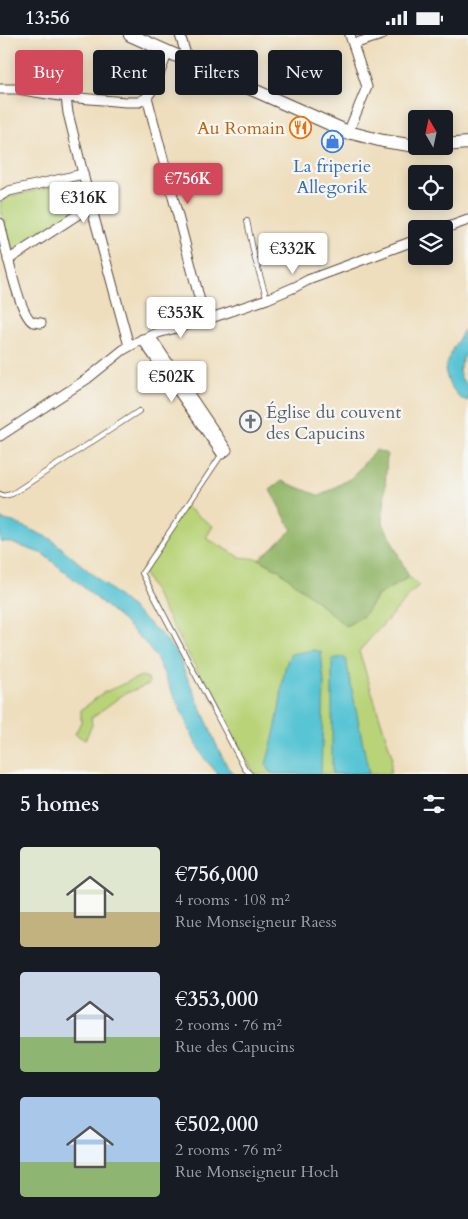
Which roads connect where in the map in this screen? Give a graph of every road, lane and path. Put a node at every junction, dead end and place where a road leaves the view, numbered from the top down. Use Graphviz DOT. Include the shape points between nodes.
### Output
graph roads {
  1 [pos="130,35"];
  2 [pos="180,35"];
  3 [pos="382,35"];
  4 [pos="352,40"];
  5 [pos="185,50"];
  6 [pos="168,52"];
  7 [pos="175,55"];
  8 [pos="0,89"];
  9 [pos="258,93"];
  10 [pos="66,97"];
  11 [pos="147,97"];
  12 [pos="348,134"];
  13 [pos="468,143"];
  14 [pos="453,144"];
  15 [pos="408,145"];
  16 [pos="83,174"];
  17 [pos="0,195"];
  18 [pos="91,205"];
  19 [pos="468,220"];
  20 [pos="247,221"];
  21 [pos="0,223"];
  22 [pos="453,225"];
  23 [pos="408,243"];
  24 [pos="8,260"];
  25 [pos="267,299"];
  26 [pos="205,320"];
  27 [pos="41,323"];
  28 [pos="146,337"];
  29 [pos="129,346"];
  30 [pos="139,411"];
  31 [pos="0,436"];
  32 [pos="222,454"];
  33 [pos="0,494"];
  34 [pos="250,774"];
  1 -- 6 [label="main road"];
  2 -- 5 [label="street"];
  3 -- 4 [label="street"];
  4 -- 12 [label="street" via="367,87"];
  6 -- 7 [label="main road"];
  6 -- 11 [label="street"];
  8 -- 10 [label="street"];
  9 -- 12 [label="main road"];
  10 -- 11 [label="street" via="133,103"];
  10 -- 16 [label="street"];
  11 -- 26 [label="street"];
  12 -- 15 [label="main road"];
  13 -- 14 [label="main road"];
  16 -- 17 [label="street"];
  16 -- 18 [label="street"];
  18 -- 24 [label="street"];
  18 -- 29 [label="street"];
  19 -- 22 [label="street"];
  20 -- 25 [label="lane"];
  21 -- 24 [label="street"];
  23 -- 25 [label="street" via="308,280"];
  24 -- 27 [label="street" via="24,311 34,322"];
  25 -- 26 [label="street"];
  26 -- 28 [label="street"];
  28 -- 29 [label="street"];
  28 -- 32 [label="street"];
  29 -- 31 [label="street" via="87,379"];
  30 -- 33 [label="lane" via="12,494"];
  32 -- 34 [label="lane" via="142,573"];
}
